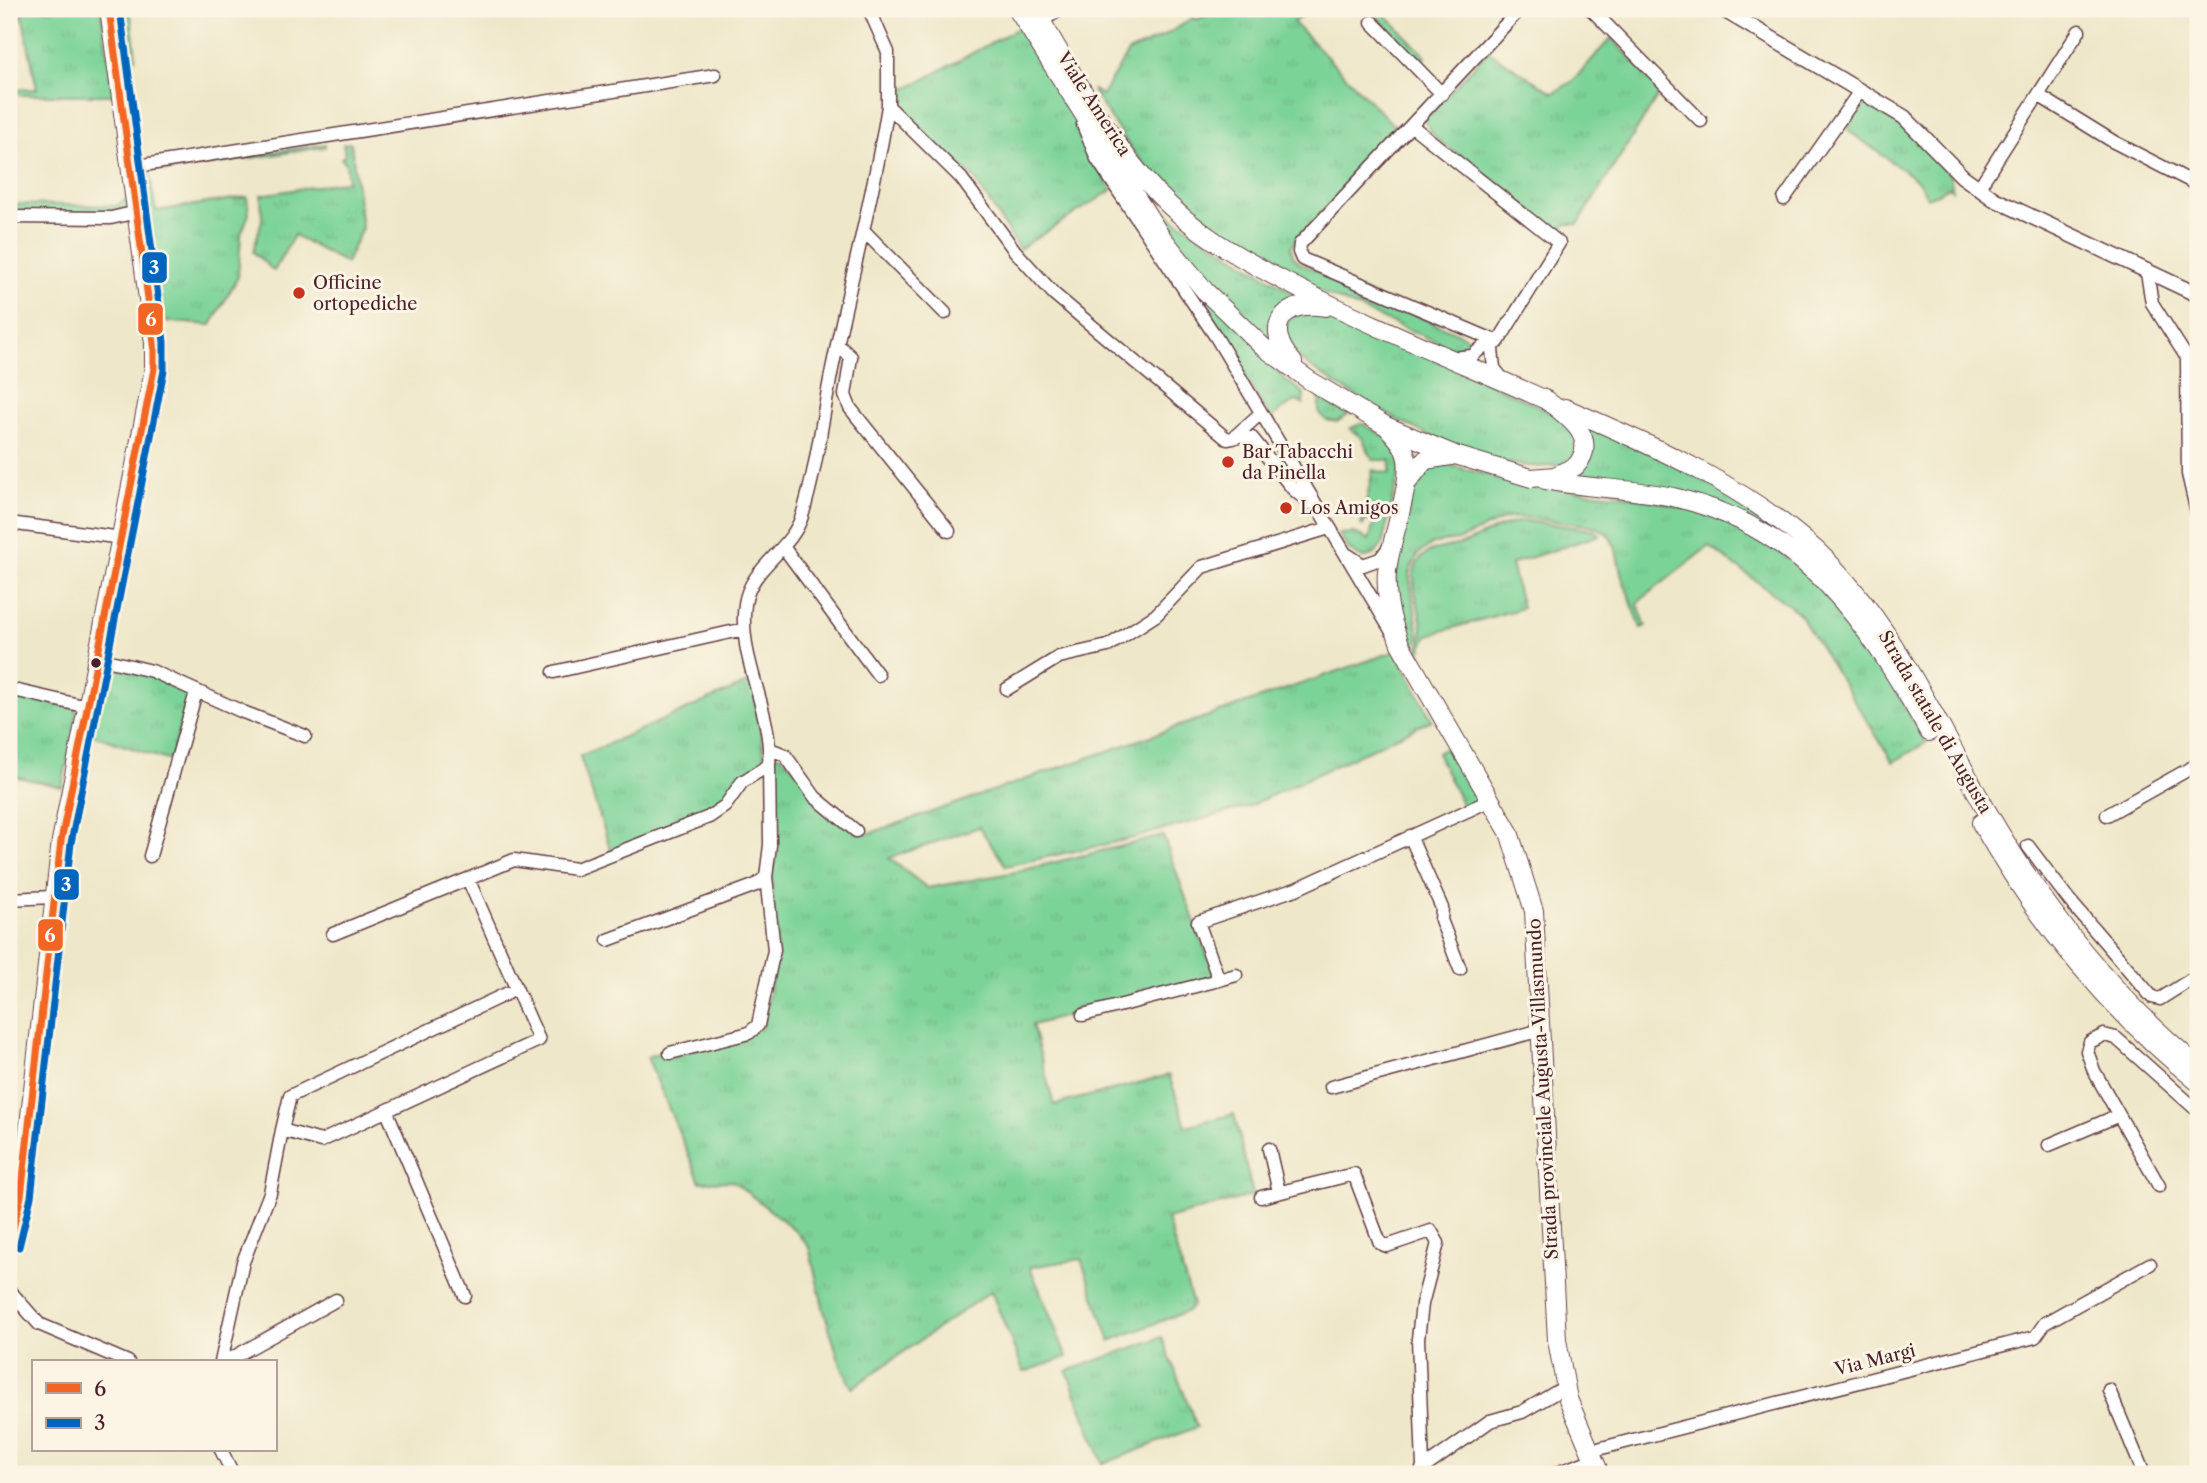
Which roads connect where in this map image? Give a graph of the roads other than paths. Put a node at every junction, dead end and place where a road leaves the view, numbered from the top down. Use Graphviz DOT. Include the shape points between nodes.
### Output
graph roads {
  1 [pos="108,9"];
  2 [pos="869,9"];
  3 [pos="1017,9"];
  4 [pos="1061,9"];
  5 [pos="1520,9"];
  6 [pos="1591,9"];
  7 [pos="1722,9"];
  8 [pos="1037,15"];
  9 [pos="1372,22"];
  10 [pos="2079,31"];
  11 [pos="715,75"];
  12 [pos="1068,89"];
  13 [pos="1860,91"];
  14 [pos="1442,94"];
  15 [pos="2038,95"];
  16 [pos="888,106"];
  17 [pos="1701,121"];
  18 [pos="1412,126"];
  19 [pos="131,167"];
  20 [pos="2198,185"];
  21 [pos="1978,189"];
  22 [pos="1784,199"];
  23 [pos="137,212"];
  24 [pos="9,217"];
  25 [pos="863,230"];
  26 [pos="2147,273"];
  27 [pos="2198,295"];
  28 [pos="1343,310"];
  29 [pos="944,313"];
  30 [pos="1491,340"];
  31 [pos="837,344"];
  32 [pos="1451,358"];
  33 [pos="1309,380"];
  34 [pos="1504,381"];
  35 [pos="1546,400"];
  36 [pos="1261,413"];
  37 [pos="1386,426"];
  38 [pos="1233,438"];
  39 [pos="1455,456"];
  40 [pos="1531,478"];
  41 [pos="1405,486"];
  42 [pos="1316,507"];
  43 [pos="2198,517"];
  44 [pos="9,523"];
  45 [pos="1329,528"];
  46 [pos="949,531"];
  47 [pos="122,538"];
  48 [pos="1391,544"];
  49 [pos="784,548"];
  50 [pos="1343,552"];
  51 [pos="1363,565"];
  52 [pos="1379,595"];
  53 [pos="744,629"];
  54 [pos="98,658"];
  55 [pos="554,672"];
  56 [pos="878,675"];
  57 [pos="9,689"];
  58 [pos="1007,689"];
  59 [pos="196,692"];
  60 [pos="88,707"];
  61 [pos="306,736"];
  62 [pos="770,748"];
  63 [pos="2198,764"];
  64 [pos="769,765"];
  65 [pos="1491,800"];
  66 [pos="2107,815"];
  67 [pos="856,831"];
  68 [pos="1410,836"];
  69 [pos="2028,846"];
  70 [pos="149,856"];
  71 [pos="766,877"];
  72 [pos="468,879"];
  73 [pos="53,897"];
  74 [pos="9,899"];
  75 [pos="333,934"];
  76 [pos="608,940"];
  77 [pos="1460,969"];
  78 [pos="1236,975"];
  79 [pos="2198,975"];
  80 [pos="1219,980"];
  81 [pos="508,993"];
  82 [pos="1083,1015"];
  83 [pos="1541,1030"];
  84 [pos="670,1053"];
  85 [pos="2198,1066"];
  86 [pos="2198,1082"];
  87 [pos="1331,1087"];
  88 [pos="2198,1111"];
  89 [pos="387,1112"];
  90 [pos="2117,1116"];
  91 [pos="282,1130"];
  92 [pos="2049,1145"];
  93 [pos="1269,1149"];
  94 [pos="2159,1186"];
  95 [pos="1279,1192"];
  96 [pos="1261,1198"];
  97 [pos="9,1245"];
  98 [pos="2150,1264"];
  99 [pos="9,1290"];
  100 [pos="465,1296"];
  101 [pos="337,1300"];
  102 [pos="123,1360"];
  103 [pos="224,1360"];
  104 [pos="227,1360"];
  105 [pos="1565,1387"];
  106 [pos="2109,1390"];
  107 [pos="222,1452"];
  108 [pos="1595,1461"];
  109 [pos="1422,1470"];
  110 [pos="233,1474"];
  111 [pos="1555,1474"];
  112 [pos="2144,1474"];
  1 -- 19 [label="main road"];
  2 -- 16 [label="street" via="888,52"];
  3 -- 12 [label="main road, Viale America"];
  4 -- 8 [label="street"];
  5 -- 14 [label="street"];
  6 -- 17 [label="street"];
  7 -- 13 [label="street"];
  8 -- 28 [label="main road, Viale America" via="1126,157 1159,195 1223,249"];
  9 -- 14 [label="street"];
  10 -- 15 [label="street"];
  11 -- 19 [label="street"];
  12 -- 33 [label="main road, Viale America" via="1160,235 1189,272 1262,346"];
  12 -- 36 [label="street" via="1097,159"];
  13 -- 21 [label="street" via="1919,128"];
  13 -- 22 [label="street"];
  14 -- 18 [label="street"];
  15 -- 20 [label="street" via="2114,142"];
  15 -- 21 [label="street"];
  16 -- 25 [label="street"];
  16 -- 38 [label="street" via="961,178 1015,251 1073,312 1227,439"];
  18 -- 30 [label="street" via="1559,243 1498,342"];
  18 -- 30 [label="street" via="1300,244 1298,252 1302,259"];
  19 -- 23 [label="main road"];
  21 -- 26 [label="street"];
  23 -- 24 [label="street" via="111,218"];
  23 -- 47 [label="main road" via="154,369"];
  25 -- 29 [label="street"];
  25 -- 31 [label="street"];
  26 -- 27 [label="street"];
  26 -- 43 [label="street" via="2152,303 2186,358 2187,465"];
  28 -- 32 [label="main road"];
  28 -- 33 [label="main road" via="1304,304 1294,307 1281,321 1279,345"];
  30 -- 32 [label="street" via="1472,356"];
  30 -- 34 [label="street" via="1494,368"];
  31 -- 46 [label="street" via="851,357 845,395 850,408"];
  31 -- 49 [label="street" via="807,500 801,521"];
  32 -- 34 [label="main road"];
  33 -- 37 [label="main road, Strada statale di Augusta"];
  34 -- 35 [label="main road"];
  35 -- 40 [label="main road" via="1575,421 1584,448 1581,460 1567,472"];
  35 -- 85 [label="main road, Strada statale di Augusta" via="1700,471 1756,504 1816,551 1859,598 1903,661 2019,864 2064,927 2127,1002"];
  36 -- 38 [label="street"];
  36 -- 42 [label="street"];
  37 -- 39 [label="main road, Strada statale di Augusta"];
  37 -- 41 [label="main road" via="1407,455"];
  38 -- 42 [label="street" via="1252,438 1293,489"];
  39 -- 40 [label="main road, Strada statale di Augusta"];
  39 -- 41 [label="main road" via="1425,460"];
  40 -- 86 [label="main road, Strada statale di Augusta" via="1674,498 1722,512 1778,541 1823,577 1893,668 1995,848 2062,946 2122,1014"];
  41 -- 48 [label="main road, Strada provinciale Augusta-Villasmundo"];
  42 -- 45 [label="street"];
  44 -- 47 [label="street"];
  45 -- 50 [label="street"];
  45 -- 58 [label="street" via="1202,568 1156,615 1108,646 1059,657"];
  47 -- 54 [label="main road"];
  48 -- 51 [label="street" via="1380,559"];
  48 -- 52 [label="main road, Strada provinciale Augusta-Villasmundo"];
  49 -- 53 [label="street" via="754,579 745,603"];
  49 -- 56 [label="street"];
  50 -- 51 [label="street"];
  50 -- 52 [label="street"];
  51 -- 52 [label="street"];
  52 -- 65 [label="main road, Strada provinciale Augusta-Villasmundo" via="1400,644"];
  53 -- 55 [label="street"];
  53 -- 62 [label="street"];
  54 -- 59 [label="street" via="152,671"];
  54 -- 60 [label="main road"];
  57 -- 60 [label="street"];
  59 -- 61 [label="street"];
  59 -- 70 [label="street"];
  60 -- 73 [label="main road"];
  62 -- 64 [label="street"];
  62 -- 67 [label="street" via="785,755 815,797"];
  63 -- 66 [label="street"];
  64 -- 71 [label="street"];
  64 -- 72 [label="street" via="742,782 725,806 709,817 576,869 514,860"];
  65 -- 68 [label="street"];
  65 -- 83 [label="main road, Strada provinciale Augusta-Villasmundo" via="1513,844 1534,911"];
  68 -- 77 [label="street" via="1442,908 1441,920"];
  68 -- 80 [label="street" via="1297,889 1198,922"];
  69 -- 79 [label="street" via="2152,998 2160,999"];
  71 -- 76 [label="street" via="756,885"];
  71 -- 84 [label="street" via="774,950 758,1025 749,1033"];
  72 -- 75 [label="street"];
  72 -- 89 [label="street" via="539,1040"];
  73 -- 74 [label="street"];
  73 -- 97 [label="main road" via="21,1196"];
  78 -- 80 [label="street"];
  80 -- 82 [label="street"];
  81 -- 91 [label="street" via="290,1096"];
  83 -- 87 [label="street"];
  83 -- 105 [label="main road, Strada provinciale Augusta-Villasmundo" via="1557,1339"];
  88 -- 90 [label="street" via="2116,1038 2104,1035 2090,1042 2089,1060"];
  89 -- 91 [label="street" via="321,1141"];
  89 -- 100 [label="street"];
  90 -- 92 [label="street"];
  90 -- 94 [label="street"];
  91 -- 103 [label="street" via="270,1193 243,1262"];
  93 -- 95 [label="street"];
  95 -- 96 [label="street"];
  95 -- 109 [label="street" via="1354,1174 1380,1242 1387,1246 1431,1231 1435,1236 1438,1242 1418,1339"];
  98 -- 108 [label="street, Via Margi" via="2045,1323 2035,1336"];
  99 -- 102 [label="street" via="39,1324"];
  101 -- 104 [label="street"];
  105 -- 108 [label="main road, Strada provinciale Augusta-Villasmundo"];
  105 -- 109 [label="street" via="1522,1412 1490,1421"];
  106 -- 112 [label="street"];
  107 -- 110 [label="street"];
  108 -- 111 [label="street, Via Margi"];
}
